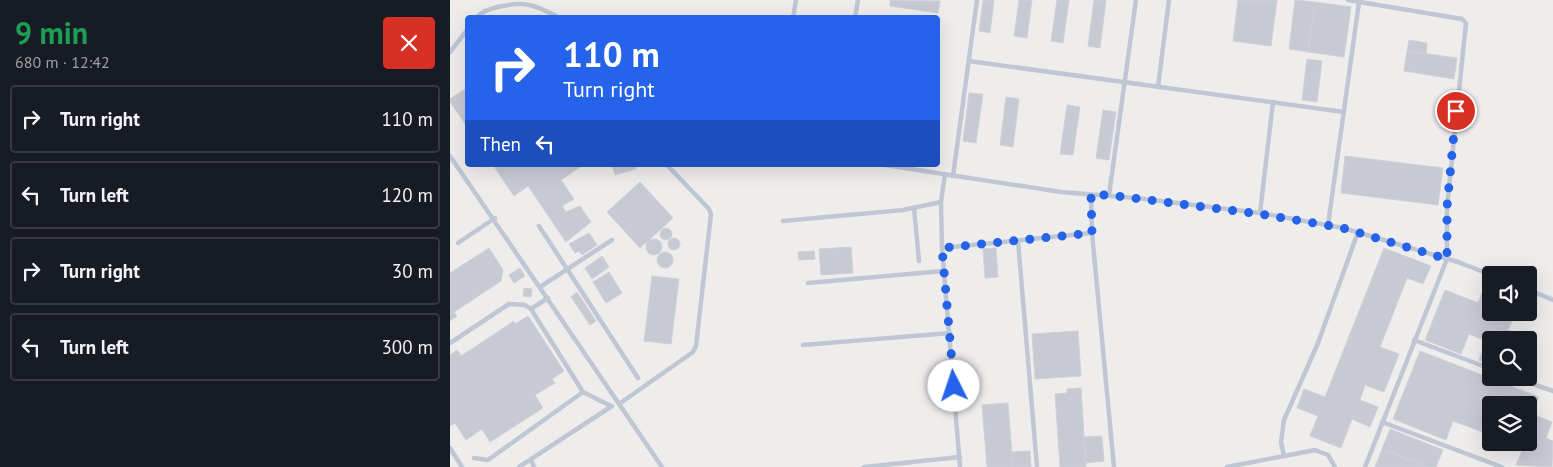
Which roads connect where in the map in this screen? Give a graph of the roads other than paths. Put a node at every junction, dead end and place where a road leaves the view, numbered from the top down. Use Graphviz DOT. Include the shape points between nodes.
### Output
graph roads {
  1 [pos="796,0"];
  2 [pos="858,0"];
  3 [pos="977,0"];
  4 [pos="1136,0"];
  5 [pos="1169,0"];
  6 [pos="1348,0"];
  7 [pos="1359,2"];
  8 [pos="479,15"];
  9 [pos="553,15"];
  10 [pos="794,15"];
  11 [pos="856,15"];
  12 [pos="465,33"];
  13 [pos="450,52"];
  14 [pos="969,60"];
  15 [pos="1125,83"];
  16 [pos="1158,87"];
  17 [pos="1273,102"];
  18 [pos="1344,112"];
  19 [pos="450,156"];
  20 [pos="669,167"];
  21 [pos="898,167"];
  22 [pos="945,174"];
  23 [pos="953,176"];
  24 [pos="1091,195"];
  25 [pos="1109,195"];
  26 [pos="941,202"];
  27 [pos="914,208"];
  28 [pos="1260,214"];
  29 [pos="494,218"];
  30 [pos="783,221"];
  31 [pos="1328,225"];
  32 [pos="539,226"];
  33 [pos="1358,232"];
  34 [pos="1092,233"];
  35 [pos="612,240"];
  36 [pos="1018,241"];
  37 [pos="458,243"];
  38 [pos="942,248"];
  39 [pos="1447,259"];
  40 [pos="919,261"];
  41 [pos="567,270"];
  42 [pos="943,271"];
  43 [pos="1482,272"];
  44 [pos="808,282"];
  45 [pos="540,287"];
  46 [pos="1537,293"];
  47 [pos="548,298"];
  48 [pos="1553,300"];
  49 [pos="531,309"];
  50 [pos="950,333"];
  51 [pos="1414,340"];
  52 [pos="450,344"];
  53 [pos="803,345"];
  54 [pos="1482,366"];
  55 [pos="638,378"];
  56 [pos="1537,386"];
  57 [pos="1553,391"];
  58 [pos="583,392"];
  59 [pos="618,403"];
  60 [pos="611,406"];
  61 [pos="1382,422"];
  62 [pos="450,448"];
  63 [pos="1284,456"];
  64 [pos="474,458"];
  65 [pos="960,458"];
  66 [pos="530,460"];
  67 [pos="462,467"];
  68 [pos="519,467"];
  69 [pos="534,467"];
  70 [pos="662,467"];
  71 [pos="864,467"];
  72 [pos="960,467"];
  73 [pos="1037,467"];
  74 [pos="1114,467"];
  75 [pos="1227,467"];
  76 [pos="1335,467"];
  77 [pos="1364,467"];
  78 [pos="1502,467"];
  1 -- 10 [label="lane"];
  2 -- 11 [label="lane"];
  3 -- 14 [label="lane"];
  4 -- 15 [label="lane"];
  5 -- 16 [label="lane"];
  6 -- 7 [label="lane"];
  7 -- 18 [label="lane"];
  7 -- 39 [label="lane" via="1466,22 1447,207"];
  8 -- 9 [label="lane" via="482,11 522,4"];
  12 -- 13 [label="lane"];
  14 -- 15 [label="lane"];
  14 -- 23 [label="lane"];
  15 -- 16 [label="lane"];
  15 -- 25 [label="lane"];
  16 -- 17 [label="lane"];
  17 -- 18 [label="lane"];
  17 -- 28 [label="lane"];
  18 -- 31 [label="lane"];
  19 -- 29 [label="lane"];
  20 -- 59 [label="lane" via="711,214 696,346 693,352"];
  21 -- 22 [label="lane"];
  22 -- 23 [label="lane"];
  22 -- 26 [label="lane"];
  23 -- 24 [label="lane"];
  24 -- 25 [label="lane"];
  24 -- 34 [label="lane"];
  25 -- 28 [label="lane"];
  26 -- 27 [label="lane"];
  26 -- 38 [label="lane"];
  27 -- 30 [label="lane"];
  27 -- 40 [label="lane"];
  28 -- 31 [label="lane"];
  29 -- 37 [label="lane"];
  29 -- 45 [label="lane"];
  31 -- 33 [label="lane"];
  32 -- 41 [label="lane"];
  33 -- 39 [label="lane"];
  33 -- 63 [label="lane" via="1318,343 1284,420 1281,442"];
  34 -- 36 [label="lane"];
  34 -- 74 [label="lane"];
  35 -- 41 [label="lane"];
  36 -- 38 [label="lane"];
  36 -- 73 [label="lane"];
  38 -- 42 [label="lane"];
  39 -- 43 [label="lane"];
  39 -- 51 [label="lane"];
  41 -- 45 [label="lane"];
  41 -- 55 [label="lane"];
  42 -- 44 [label="lane"];
  42 -- 50 [label="lane"];
  45 -- 47 [label="lane"];
  46 -- 48 [label="lane"];
  47 -- 49 [label="lane"];
  47 -- 59 [label="lane"];
  49 -- 52 [label="lane" via="509,304"];
  49 -- 58 [label="lane"];
  50 -- 53 [label="lane"];
  50 -- 65 [label="lane"];
  51 -- 54 [label="lane"];
  51 -- 61 [label="lane"];
  56 -- 57 [label="lane"];
  58 -- 60 [label="lane"];
  58 -- 64 [label="lane" via="488,460"];
  59 -- 60 [label="lane"];
  59 -- 70 [label="lane"];
  60 -- 66 [label="lane"];
  61 -- 77 [label="lane"];
  61 -- 78 [label="lane"];
  62 -- 67 [label="lane"];
  63 -- 75 [label="lane"];
  63 -- 76 [label="lane" via="1315,450 1328,456"];
  65 -- 71 [label="lane"];
  65 -- 72 [label="lane"];
  66 -- 68 [label="lane"];
  66 -- 69 [label="lane"];
}
